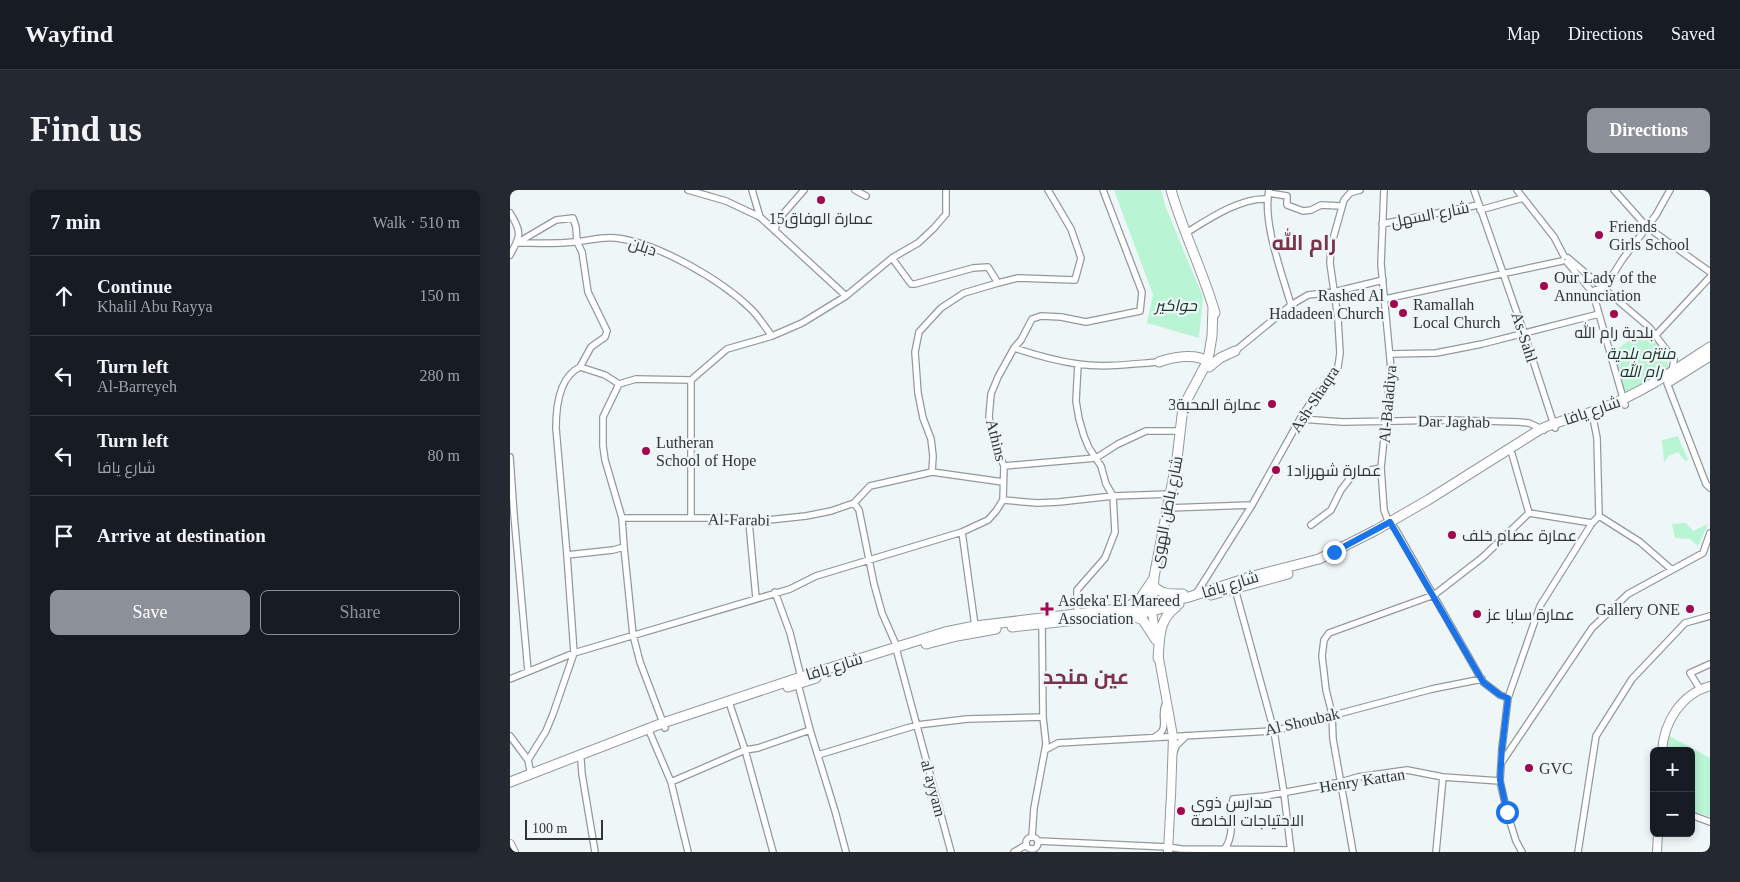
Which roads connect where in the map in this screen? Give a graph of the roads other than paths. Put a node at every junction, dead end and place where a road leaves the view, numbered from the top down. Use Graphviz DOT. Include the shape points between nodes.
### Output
graph roads {
  1 [pos="688,190"];
  2 [pos="752,190"];
  3 [pos="804,190"];
  4 [pos="855,190"];
  5 [pos="946,190"];
  6 [pos="1048,190"];
  7 [pos="1103,190"];
  8 [pos="1171,190"];
  9 [pos="1360,190"];
  10 [pos="1384,190"];
  11 [pos="1474,190"];
  12 [pos="1517,190"];
  13 [pos="1614,190"];
  14 [pos="1670,190"];
  15 [pos="1268,194"];
  16 [pos="866,196"];
  17 [pos="1523,198"];
  18 [pos="1341,206"];
  19 [pos="1479,208"];
  20 [pos="510,213"];
  21 [pos="760,217"];
  22 [pos="1382,224"];
  23 [pos="1647,227"];
  24 [pos="775,231"];
  25 [pos="1186,233"];
  26 [pos="576,242"];
  27 [pos="517,244"];
  28 [pos="510,255"];
  29 [pos="892,258"];
  30 [pos="1565,259"];
  31 [pos="1710,272"];
  32 [pos="1504,274"];
  33 [pos="1710,277"];
  34 [pos="1383,280"];
  35 [pos="998,283"];
  36 [pos="1602,288"];
  37 [pos="1334,292"];
  38 [pos="1594,295"];
  39 [pos="846,296"];
  40 [pos="1385,299"];
  41 [pos="1291,305"];
  42 [pos="1598,314"];
  43 [pos="1524,333"];
  44 [pos="1656,335"];
  45 [pos="772,336"];
  46 [pos="1710,347"];
  47 [pos="1014,348"];
  48 [pos="1213,348"];
  49 [pos="1236,351"];
  50 [pos="1391,354"];
  51 [pos="1710,356"];
  52 [pos="1193,357"];
  53 [pos="1674,360"];
  54 [pos="1159,362"];
  55 [pos="1078,364"];
  56 [pos="1683,365"];
  57 [pos="580,367"];
  58 [pos="1206,367"];
  59 [pos="1672,372"];
  60 [pos="690,380"];
  61 [pos="1667,383"];
  62 [pos="619,384"];
  63 [pos="1624,403"];
  64 [pos="1593,418"];
  65 [pos="1300,419"];
  66 [pos="1387,420"];
  67 [pos="1549,428"];
  68 [pos="1180,431"];
  69 [pos="1512,454"];
  70 [pos="510,457"];
  71 [pos="1096,458"];
  72 [pos="1004,466"];
  73 [pos="1381,468"];
  74 [pos="932,472"];
  75 [pos="1003,482"];
  76 [pos="1710,488"];
  77 [pos="1170,494"];
  78 [pos="1113,496"];
  79 [pos="1004,500"];
  80 [pos="854,503"];
  81 [pos="1252,505"];
  82 [pos="1168,508"];
  83 [pos="1529,513"];
  84 [pos="1599,516"];
  85 [pos="622,518"];
  86 [pos="691,518"];
  87 [pos="749,522"];
  88 [pos="1592,523"];
  89 [pos="1391,524"];
  90 [pos="1312,525"];
  91 [pos="962,532"];
  92 [pos="1710,533"];
  93 [pos="624,547"];
  94 [pos="567,555"];
  95 [pos="869,559"];
  96 [pos="1671,569"];
  97 [pos="1154,581"];
  98 [pos="1235,589"];
  99 [pos="775,592"];
  100 [pos="1196,594"];
  101 [pos="1434,595"];
  102 [pos="756,598"];
  103 [pos="1181,604"];
  104 [pos="1152,608"];
  105 [pos="1126,611"];
  106 [pos="1077,614"];
  107 [pos="1710,616"];
  108 [pos="1042,625"];
  109 [pos="975,626"];
  110 [pos="632,635"];
  111 [pos="1156,640"];
  112 [pos="897,650"];
  113 [pos="574,653"];
  114 [pos="1158,658"];
  115 [pos="1710,664"];
  116 [pos="528,671"];
  117 [pos="510,679"];
  118 [pos="1482,679"];
  119 [pos="800,680"];
  120 [pos="1710,686"];
  121 [pos="1700,689"];
  122 [pos="1165,694"];
  123 [pos="1508,698"];
  124 [pos="730,705"];
  125 [pos="1165,705"];
  126 [pos="1332,714"];
  127 [pos="1043,717"];
  128 [pos="1170,719"];
  129 [pos="664,725"];
  130 [pos="917,725"];
  131 [pos="810,730"];
  132 [pos="1274,730"];
  133 [pos="650,733"];
  134 [pos="1186,735"];
  135 [pos="510,736"];
  136 [pos="1044,736"];
  137 [pos="1171,736"];
  138 [pos="1155,737"];
  139 [pos="1058,743"];
  140 [pos="1662,747"];
  141 [pos="745,750"];
  142 [pos="1045,750"];
  143 [pos="1173,754"];
  144 [pos="818,755"];
  145 [pos="528,760"];
  146 [pos="581,760"];
  147 [pos="1501,763"];
  148 [pos="531,775"];
  149 [pos="1443,777"];
  150 [pos="1500,780"];
  151 [pos="510,782"];
  152 [pos="671,782"];
  153 [pos="1341,782"];
  154 [pos="510,788"];
  155 [pos="1284,793"];
  156 [pos="1171,797"];
  157 [pos="1695,816"];
  158 [pos="1710,822"];
  159 [pos="1032,837"];
  160 [pos="1658,837"];
  161 [pos="1038,842"];
  162 [pos="1518,843"];
  163 [pos="510,844"];
  164 [pos="1026,845"];
  165 [pos="1033,850"];
  166 [pos="1168,850"];
  167 [pos="1223,850"];
  168 [pos="1291,851"];
  169 [pos="514,852"];
  170 [pos="596,852"];
  171 [pos="688,852"];
  172 [pos="773,852"];
  173 [pos="846,852"];
  174 [pos="951,852"];
  175 [pos="1014,852"];
  176 [pos="1354,852"];
  177 [pos="1436,852"];
  178 [pos="1518,852"];
  179 [pos="1522,852"];
  180 [pos="1578,852"];
  181 [pos="1657,852"];
  1 -- 21 [label="street" via="726,201"];
  2 -- 21 [label="street"];
  3 -- 24 [label="street" via="777,221"];
  4 -- 16 [label="street"];
  5 -- 29 [label="street" via="946,214 918,243"];
  6 -- 35 [label="street" via="1082,258 1075,280 1018,278"];
  7 -- 47 [label="street, Athins" via="1142,292 1140,311 1086,322 1041,316 1032,319 1022,340"];
  8 -- 25 [label="main road"];
  9 -- 18 [label="street" via="1350,193"];
  10 -- 22 [label="street"];
  11 -- 19 [label="street, As-Sahl"];
  12 -- 17 [label="street"];
  13 -- 23 [label="street"];
  14 -- 23 [label="street"];
  15 -- 18 [label="street" via="1287,196 1287,204 1300,211 1321,205"];
  15 -- 25 [label="street" via="1215,216"];
  15 -- 41 [label="street" via="1274,248"];
  17 -- 19 [label="street, شارع السهل"];
  17 -- 30 [label="street" via="1554,237"];
  18 -- 37 [label="street, Ash-Shaqra" via="1330,251"];
  19 -- 22 [label="street, شارع السهل"];
  19 -- 32 [label="street, As-Sahl"];
  20 -- 27 [label="street" via="519,229"];
  21 -- 24 [label="street"];
  22 -- 34 [label="street"];
  23 -- 31 [label="street"];
  23 -- 36 [label="street"];
  24 -- 39 [label="street"];
  25 -- 48 [label="main road" via="1213,307 1216,323"];
  26 -- 27 [label="street, دبلن"];
  26 -- 27 [label="street" via="573,218 556,220"];
  26 -- 45 [label="street, دبلن" via="615,238 658,250 732,293 751,309"];
  26 -- 57 [label="street" via="582,252 588,292 607,330 605,337 591,346"];
  27 -- 28 [label="street"];
  29 -- 35 [label="street" via="911,284 988,267"];
  29 -- 39 [label="street"];
  30 -- 32 [label="street"];
  30 -- 36 [label="street"];
  30 -- 38 [label="street"];
  32 -- 40 [label="street"];
  32 -- 43 [label="street, As-Sahl"];
  33 -- 44 [label="street"];
  34 -- 37 [label="street"];
  34 -- 40 [label="street, Al-Baladiya"];
  35 -- 74 [label="street" via="964,293 941,308 919,332 915,352 918,394 930,439"];
  36 -- 38 [label="street" via="1597,288"];
  36 -- 44 [label="street"];
  37 -- 41 [label="street" via="1308,295"];
  37 -- 65 [label="street, Ash-Shaqra" via="1340,345 1338,367"];
  38 -- 42 [label="street"];
  39 -- 45 [label="street" via="802,324"];
  40 -- 50 [label="street, Al-Baladiya"];
  41 -- 49 [label="street"];
  42 -- 43 [label="street"];
  42 -- 63 [label="street"];
  43 -- 50 [label="street" via="1436,353"];
  43 -- 67 [label="street, As-Sahl"];
  44 -- 53 [label="street"];
  45 -- 60 [label="street" via="727,349"];
  46 -- 56 [label="main road, شارع يافا"];
  47 -- 55 [label="street"];
  47 -- 72 [label="street, Athins" via="990,394 993,439"];
  48 -- 49 [label="main road" via="1220,352"];
  48 -- 52 [label="main road"];
  48 -- 58 [label="main road"];
  49 -- 58 [label="main road"];
  50 -- 66 [label="street, Al-Baladiya"];
  51 -- 61 [label="main road, شارع يافا"];
  52 -- 54 [label="main road"];
  52 -- 58 [label="main road" via="1200,357"];
  53 -- 56 [label="street"];
  53 -- 59 [label="street"];
  54 -- 55 [label="street"];
  54 -- 58 [label="main road" via="1194,360"];
  55 -- 71 [label="street" via="1076,401 1079,419 1086,442"];
  56 -- 59 [label="main road, شارع يافا"];
  57 -- 62 [label="street" via="605,375"];
  57 -- 94 [label="street" via="571,371 566,379 556,410"];
  58 -- 68 [label="main road, شارع باطن الهوى" via="1183,412"];
  59 -- 61 [label="street"];
  59 -- 63 [label="main road, شارع يافا"];
  60 -- 62 [label="street" via="636,379"];
  60 -- 86 [label="street"];
  61 -- 63 [label="main road, شارع يافا"];
  61 -- 76 [label="street"];
  62 -- 85 [label="street" via="603,417 602,428 605,460"];
  63 -- 64 [label="main road, شارع يافا"];
  63 -- 67 [label="main road, شارع يافا"];
  64 -- 67 [label="main road, شارع يافا"];
  64 -- 84 [label="street" via="1597,438"];
  65 -- 66 [label="street, Dar Jaghab"];
  65 -- 81 [label="street, Ash-Shaqra"];
  66 -- 67 [label="street, Dar Jaghab" via="1520,422"];
  66 -- 73 [label="street, Al-Baladiya"];
  67 -- 69 [label="main road, شارع يافا"];
  67 -- 89 [label="main road, شارع يافا"];
  68 -- 71 [label="street" via="1146,431"];
  68 -- 77 [label="main road, شارع باطن الهوى"];
  69 -- 83 [label="street"];
  69 -- 89 [label="main road, شارع يافا"];
  70 -- 116 [label="street"];
  71 -- 72 [label="street"];
  71 -- 78 [label="street"];
  72 -- 75 [label="street, Athins"];
  73 -- 89 [label="street, Al-Baladiya" via="1384,510"];
  73 -- 90 [label="street" via="1355,473 1331,510"];
  74 -- 75 [label="street"];
  74 -- 80 [label="street" via="870,486"];
  75 -- 79 [label="street, Athins"];
  77 -- 78 [label="street"];
  77 -- 82 [label="main road, شارع باطن الهوى"];
  78 -- 79 [label="street" via="1037,503"];
  78 -- 106 [label="street" via="1115,532 1105,558 1076,590"];
  79 -- 91 [label="street" via="988,520"];
  80 -- 87 [label="street, Al-Farabi" via="831,511"];
  80 -- 95 [label="street, al ayyam" via="859,510"];
  81 -- 82 [label="street"];
  81 -- 100 [label="street, Ash-Shaqra"];
  82 -- 97 [label="main road, شارع باطن الهوى"];
  83 -- 88 [label="street"];
  83 -- 101 [label="street" via="1483,557"];
  84 -- 88 [label="street"];
  84 -- 96 [label="street" via="1640,542"];
  85 -- 86 [label="street, Al-Farabi"];
  85 -- 93 [label="street"];
  86 -- 87 [label="street, Al-Farabi" via="730,518"];
  87 -- 102 [label="street"];
  88 -- 123 [label="street" via="1540,606"];
  89 -- 98 [label="main road, شارع يافا" via="1334,559"];
  89 -- 100 [label="main road, شارع يافا" via="1319,559"];
  89 -- 101 [label="street, Al-Baladiya"];
  91 -- 95 [label="street"];
  91 -- 109 [label="street"];
  92 -- 96 [label="street" via="1703,552"];
  93 -- 94 [label="street"];
  93 -- 110 [label="street"];
  94 -- 113 [label="street"];
  95 -- 99 [label="street"];
  95 -- 112 [label="street, al ayyam" via="882,613"];
  96 -- 147 [label="street" via="1628,594 1592,628"];
  97 -- 100 [label="main road" via="1160,592"];
  97 -- 104 [label="main road, شارع باطن الهوى"];
  97 -- 105 [label="main road"];
  98 -- 103 [label="main road, شارع يافا"];
  98 -- 132 [label="street"];
  99 -- 102 [label="street"];
  99 -- 119 [label="street" via="790,633"];
  100 -- 104 [label="main road, شارع يافا"];
  101 -- 118 [label="street, Al-Baladiya"];
  101 -- 126 [label="street" via="1329,633 1324,640 1322,656"];
  102 -- 110 [label="street"];
  103 -- 104 [label="main road, شارع يافا"];
  103 -- 114 [label="main road" via="1162,623"];
  104 -- 105 [label="main road, شارع يافا"];
  104 -- 111 [label="street"];
  105 -- 106 [label="main road, شارع يافا"];
  105 -- 108 [label="main road, شارع يافا"];
  105 -- 111 [label="main road" via="1143,620"];
  106 -- 109 [label="main road, شارع يافا"];
  107 -- 180 [label="street" via="1685,623 1632,678 1596,736"];
  108 -- 112 [label="main road, شارع يافا" via="957,636"];
  108 -- 127 [label="street"];
  109 -- 112 [label="main road, شارع يافا" via="945,632"];
  110 -- 113 [label="street"];
  110 -- 129 [label="street"];
  111 -- 114 [label="street"];
  112 -- 119 [label="main road, شارع يافا"];
  112 -- 130 [label="street, al ayyam"];
  113 -- 116 [label="street"];
  113 -- 145 [label="street" via="546,731"];
  114 -- 122 [label="street"];
  115 -- 121 [label="street" via="1690,673"];
  116 -- 117 [label="street"];
  118 -- 123 [label="street, Al-Baladiya"];
  118 -- 126 [label="street, Al Shoubak"];
  119 -- 124 [label="main road, شارع يافا"];
  119 -- 129 [label="main road, شارع يافا"];
  119 -- 131 [label="street"];
  120 -- 121 [label="street"];
  121 -- 140 [label="street" via="1681,704 1669,720"];
  122 -- 125 [label="street"];
  122 -- 128 [label="street"];
  123 -- 147 [label="street"];
  124 -- 129 [label="main road, شارع يافا"];
  124 -- 141 [label="street"];
  125 -- 137 [label="street"];
  125 -- 138 [label="street" via="1165,727"];
  126 -- 132 [label="street, Al Shoubak"];
  126 -- 153 [label="street"];
  127 -- 130 [label="street" via="967,719"];
  127 -- 136 [label="street"];
  128 -- 134 [label="street" via="1179,733"];
  128 -- 137 [label="street"];
  129 -- 133 [label="main road, شارع يافا"];
  129 -- 148 [label="main road, شارع يافا"];
  130 -- 144 [label="street"];
  130 -- 174 [label="street, al ayyam"];
  131 -- 141 [label="street"];
  131 -- 144 [label="street"];
  132 -- 134 [label="street, Al Shoubak"];
  132 -- 155 [label="street"];
  133 -- 146 [label="main road, شارع يافا"];
  133 -- 152 [label="street"];
  134 -- 137 [label="street, Al Shoubak"];
  134 -- 143 [label="street"];
  135 -- 145 [label="street"];
  136 -- 139 [label="street"];
  136 -- 142 [label="street"];
  137 -- 138 [label="street, Al Shoubak"];
  137 -- 143 [label="street"];
  137 -- 156 [label="street"];
  138 -- 139 [label="street, Al Shoubak"];
  139 -- 142 [label="street, Al Shoubak"];
  141 -- 152 [label="street"];
  141 -- 172 [label="street"];
  142 -- 159 [label="street"];
  143 -- 156 [label="street"];
  144 -- 173 [label="street"];
  145 -- 148 [label="street"];
  146 -- 154 [label="main road, شارع يافا"];
  146 -- 170 [label="street"];
  147 -- 150 [label="street"];
  148 -- 151 [label="main road, شارع يافا"];
  149 -- 150 [label="street, Henry Kattan"];
  149 -- 153 [label="street, Henry Kattan" via="1407,770"];
  149 -- 177 [label="street"];
  150 -- 162 [label="street"];
  152 -- 171 [label="street"];
  153 -- 155 [label="street, Henry Kattan"];
  153 -- 176 [label="street"];
  155 -- 167 [label="street, Henry Kattan" via="1233,799 1231,840"];
  155 -- 168 [label="street"];
  156 -- 166 [label="street"];
  157 -- 158 [label="street"];
  159 -- 161 [label="street"];
  159 -- 164 [label="street" via="1027,839"];
  160 -- 181 [label="street"];
  161 -- 165 [label="street"];
  161 -- 166 [label="street"];
  162 -- 178 [label="street"];
  162 -- 179 [label="street"];
  163 -- 169 [label="street"];
  164 -- 165 [label="street"];
  164 -- 175 [label="street"];
  166 -- 167 [label="street"];
  167 -- 168 [label="street"];
}
